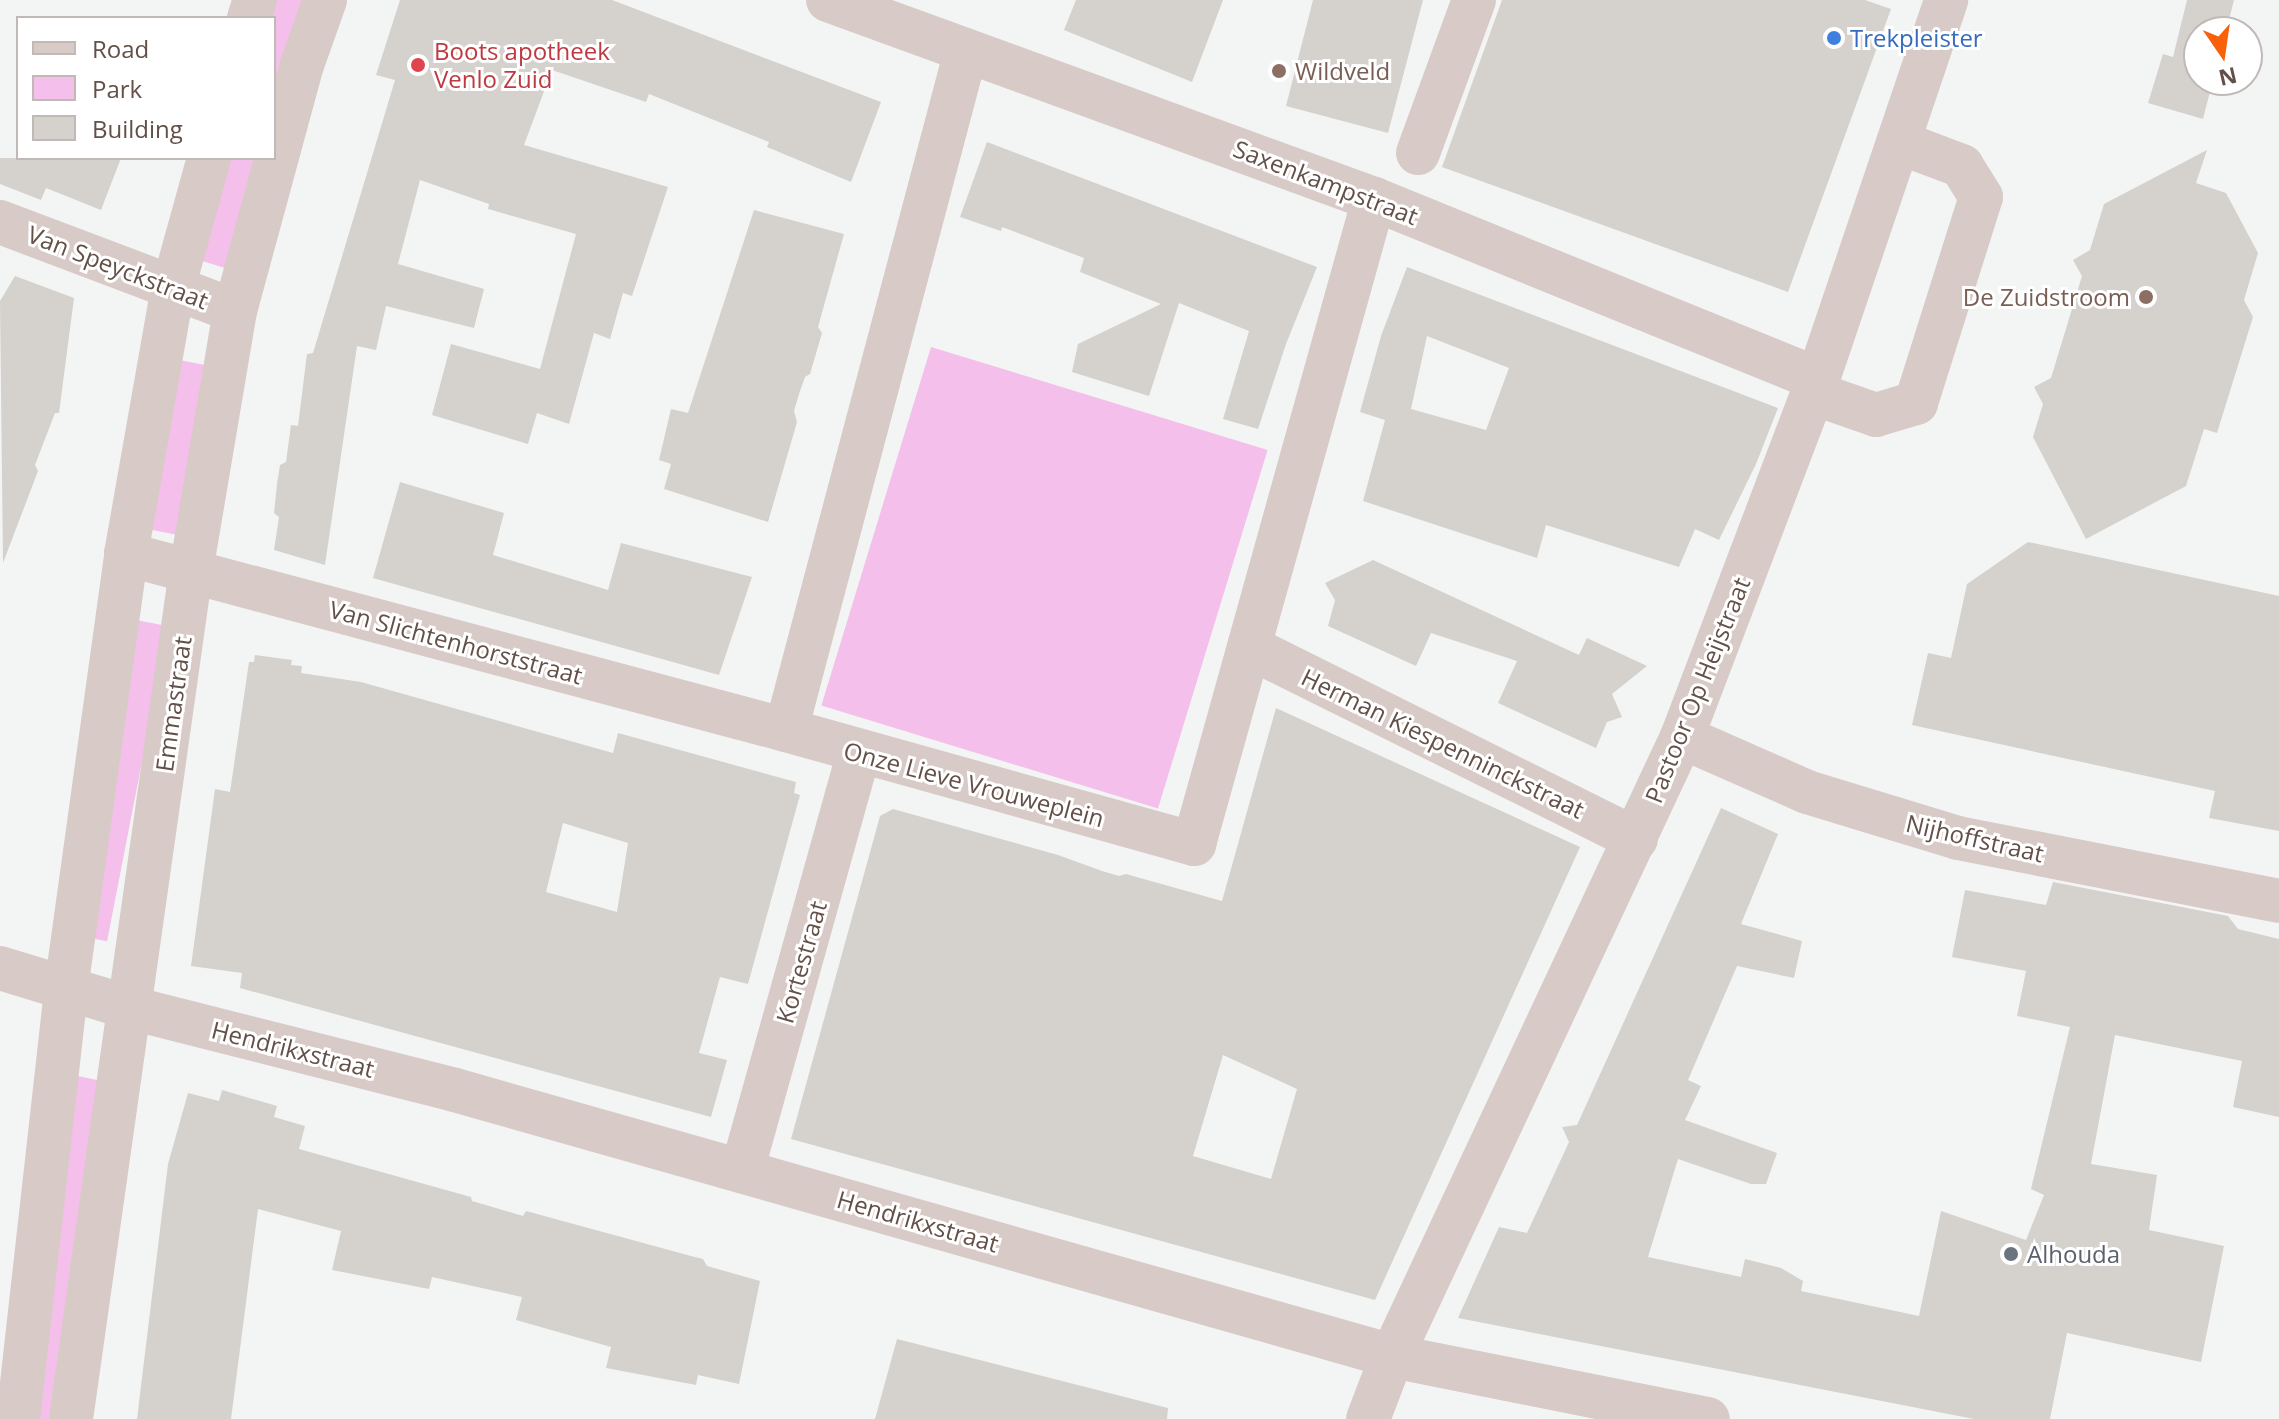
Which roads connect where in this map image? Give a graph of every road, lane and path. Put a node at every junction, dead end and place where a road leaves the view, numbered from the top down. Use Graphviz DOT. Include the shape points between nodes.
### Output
graph roads {
  1 [pos="325,0"];
  2 [pos="828,0"];
  3 [pos="1474,0"];
  4 [pos="1946,0"];
  5 [pos="966,51"];
  6 [pos="1898,142"];
  7 [pos="1418,153"];
  8 [pos="208,160"];
  9 [pos="1374,199"];
  10 [pos="0,222"];
  11 [pos="173,288"];
  12 [pos="235,311"];
  13 [pos="1816,386"];
  14 [pos="126,554"];
  15 [pos="191,571"];
  16 [pos="1249,647"];
  17 [pos="786,730"];
  18 [pos="1682,737"];
  19 [pos="859,753"];
  20 [pos="1636,839"];
  21 [pos="2279,901"];
  22 [pos="0,968"];
  23 [pos="66,989"];
  24 [pos="131,1008"];
  25 [pos="742,1171"];
  26 [pos="1392,1356"];
  27 [pos="18,1419"];
  28 [pos="71,1419"];
  29 [pos="1368,1419"];
  30 [pos="1708,1419"];
  1 -- 12 [label="street, Emmastraat" via="302,65"];
  2 -- 5 [label="street, Saxenkampstraat"];
  3 -- 7 [label="street"];
  4 -- 6 [label="street, Pastoor Op Heijstraat"];
  5 -- 9 [label="street, Saxenkampstraat"];
  5 -- 17 [label="street"];
  6 -- 13 [label="street, Pastoor Op Heijstraat"];
  6 -- 13 [label="street, Saxenkampstraat" via="1962,166 1981,197 1916,403 1876,415"];
  8 -- 11 [label="street"];
  9 -- 13 [label="street, Saxenkampstraat"];
  9 -- 16 [label="street, Onze Lieve Vrouweplein"];
  10 -- 11 [label="street, Van Speyckstraat"];
  11 -- 12 [label="street, Van Speyckstraat"];
  11 -- 14 [label="street"];
  12 -- 15 [label="street, Emmastraat"];
  13 -- 18 [label="street, Pastoor Op Heijstraat"];
  14 -- 15 [label="street, Van Slichtenhorststraat"];
  14 -- 23 [label="street"];
  15 -- 17 [label="street, Van Slichtenhorststraat"];
  15 -- 24 [label="street, Emmastraat"];
  16 -- 19 [label="street, Onze Lieve Vrouweplein" via="1194,844"];
  16 -- 20 [label="street, Herman Kiespenninckstraat"];
  17 -- 19 [label="street, Onze Lieve Vrouweplein"];
  18 -- 20 [label="street, Pastoor Op Heijstraat"];
  18 -- 21 [label="street, Nijhoffstraat" via="1807,792 1958,838"];
  19 -- 25 [label="street, Kortestraat"];
  20 -- 26 [label="street, Pastoor Op Heijstraat"];
  22 -- 23 [label="street, Hendrikxstraat"];
  23 -- 24 [label="street, Hendrikxstraat"];
  23 -- 27 [label="street"];
  24 -- 25 [label="street, Hendrikxstraat" via="455,1090"];
  24 -- 28 [label="street, Emmastraat"];
  25 -- 26 [label="street, Hendrikxstraat"];
  26 -- 29 [label="street, Pastoor Op Heijstraat"];
  26 -- 30 [label="street, Hendrikxstraat"];
}
